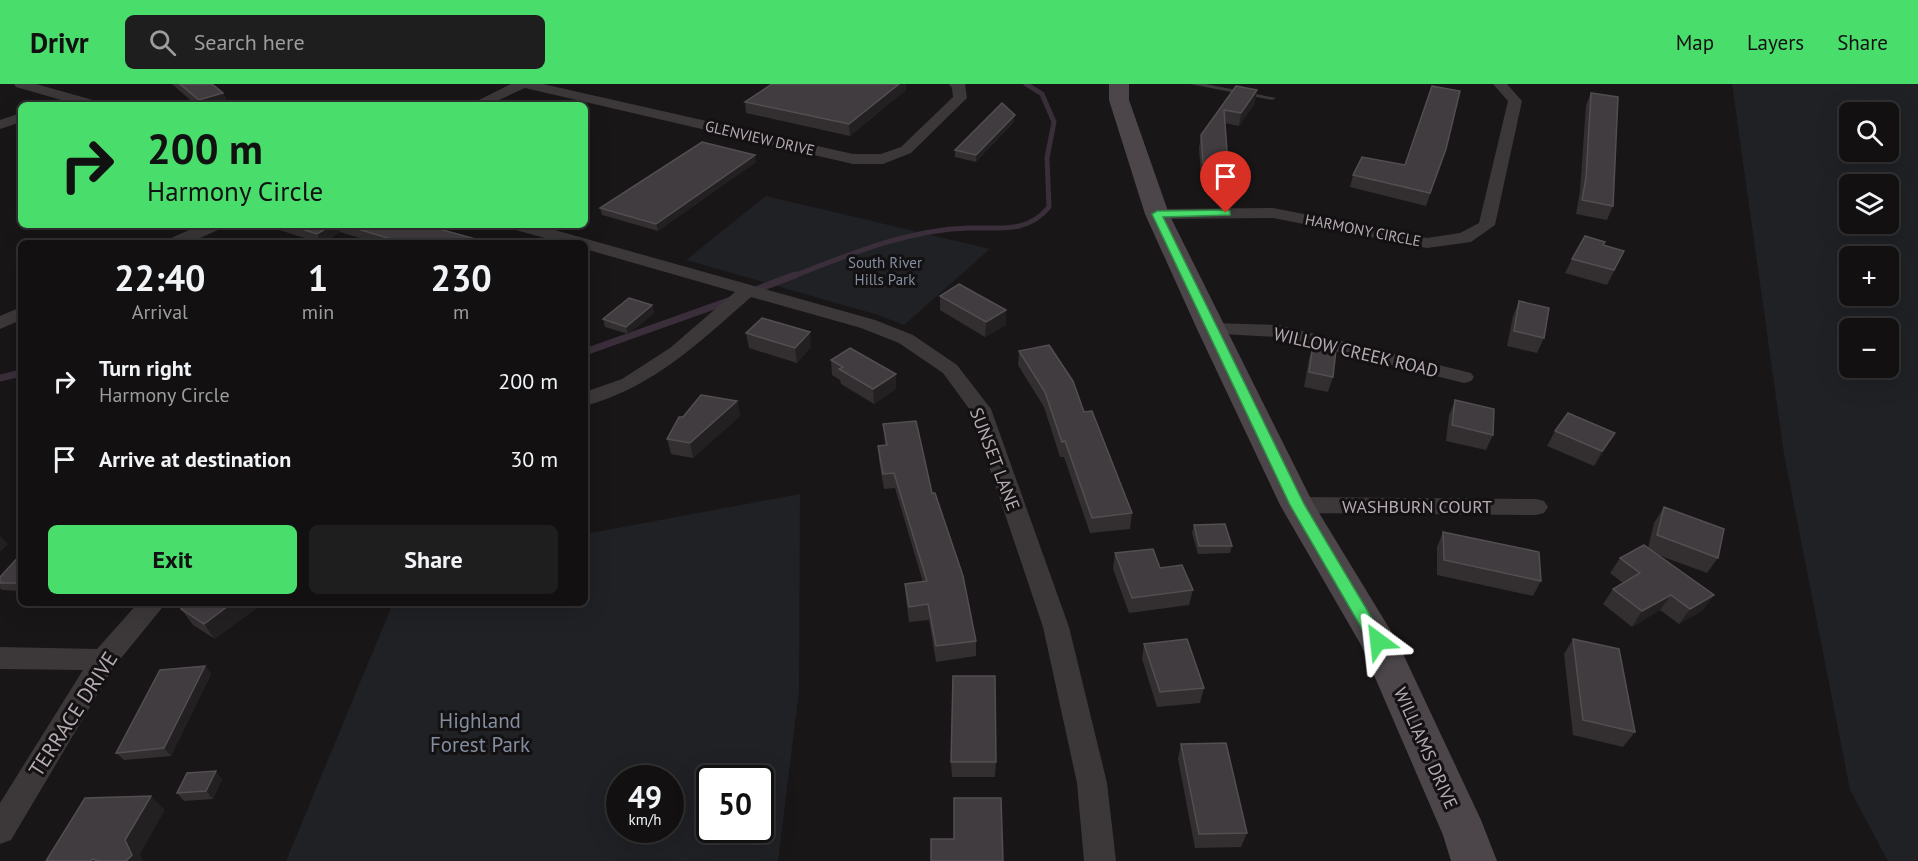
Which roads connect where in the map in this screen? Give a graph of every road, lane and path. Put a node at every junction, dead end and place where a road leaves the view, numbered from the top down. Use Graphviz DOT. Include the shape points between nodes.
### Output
graph roads {
  1 [pos="21,84"];
  2 [pos="523,84"];
  3 [pos="956,84"];
  4 [pos="1119,84"];
  5 [pos="1194,84"];
  6 [pos="1500,84"];
  7 [pos="70,98"];
  8 [pos="1272,98"];
  9 [pos="60,102"];
  10 [pos="84,102"];
  11 [pos="483,102"];
  12 [pos="18,118"];
  13 [pos="0,125"];
  14 [pos="1157,214"];
  15 [pos="208,228"];
  16 [pos="529,228"];
  17 [pos="182,240"];
  18 [pos="572,240"];
  19 [pos="588,244"];
  20 [pos="748,290"];
  21 [pos="18,314"];
  22 [pos="0,323"];
  23 [pos="1211,329"];
  24 [pos="1464,377"];
  25 [pos="588,398"];
  26 [pos="1298,505"];
  27 [pos="1536,507"];
  28 [pos="150,606"];
  29 [pos="0,658"];
  30 [pos="104,660"];
  31 [pos="0,830"];
  32 [pos="1100,861"];
  33 [pos="1474,861"];
  1 -- 7 [label="street"];
  2 -- 3 [label="street, GLENVIEW DRIVE" via="853,159 883,159 906,150 960,98"];
  2 -- 11 [label="street"];
  4 -- 14 [label="main road, WILLIAMS DRIVE" via="1119,100"];
  5 -- 8 [label="lane"];
  6 -- 14 [label="street, HARMONY CIRCLE" via="1515,101 1503,157 1487,225 1465,238 1427,243 1273,213"];
  7 -- 9 [label="street"];
  7 -- 10 [label="street"];
  12 -- 13 [label="street"];
  14 -- 23 [label="main road, WILLIAMS DRIVE"];
  15 -- 17 [label="street"];
  16 -- 18 [label="street, SUNSET LANE"];
  19 -- 20 [label="street, SUNSET LANE"];
  20 -- 25 [label="street" via="677,352 629,383"];
  20 -- 32 [label="street, SUNSET LANE" via="868,324 906,339 950,369 980,410 1056,627 1092,783"];
  21 -- 22 [label="street"];
  23 -- 24 [label="street, WILLOW CREEK ROAD" via="1278,331"];
  23 -- 26 [label="main road, WILLIAMS DRIVE"];
  26 -- 27 [label="street, WASHBURN COURT"];
  26 -- 33 [label="main road, WILLIAMS DRIVE" via="1378,641"];
  28 -- 30 [label="street, TERRACE DRIVE"];
  29 -- 30 [label="street"];
  30 -- 31 [label="street, TERRACE DRIVE"];
}
